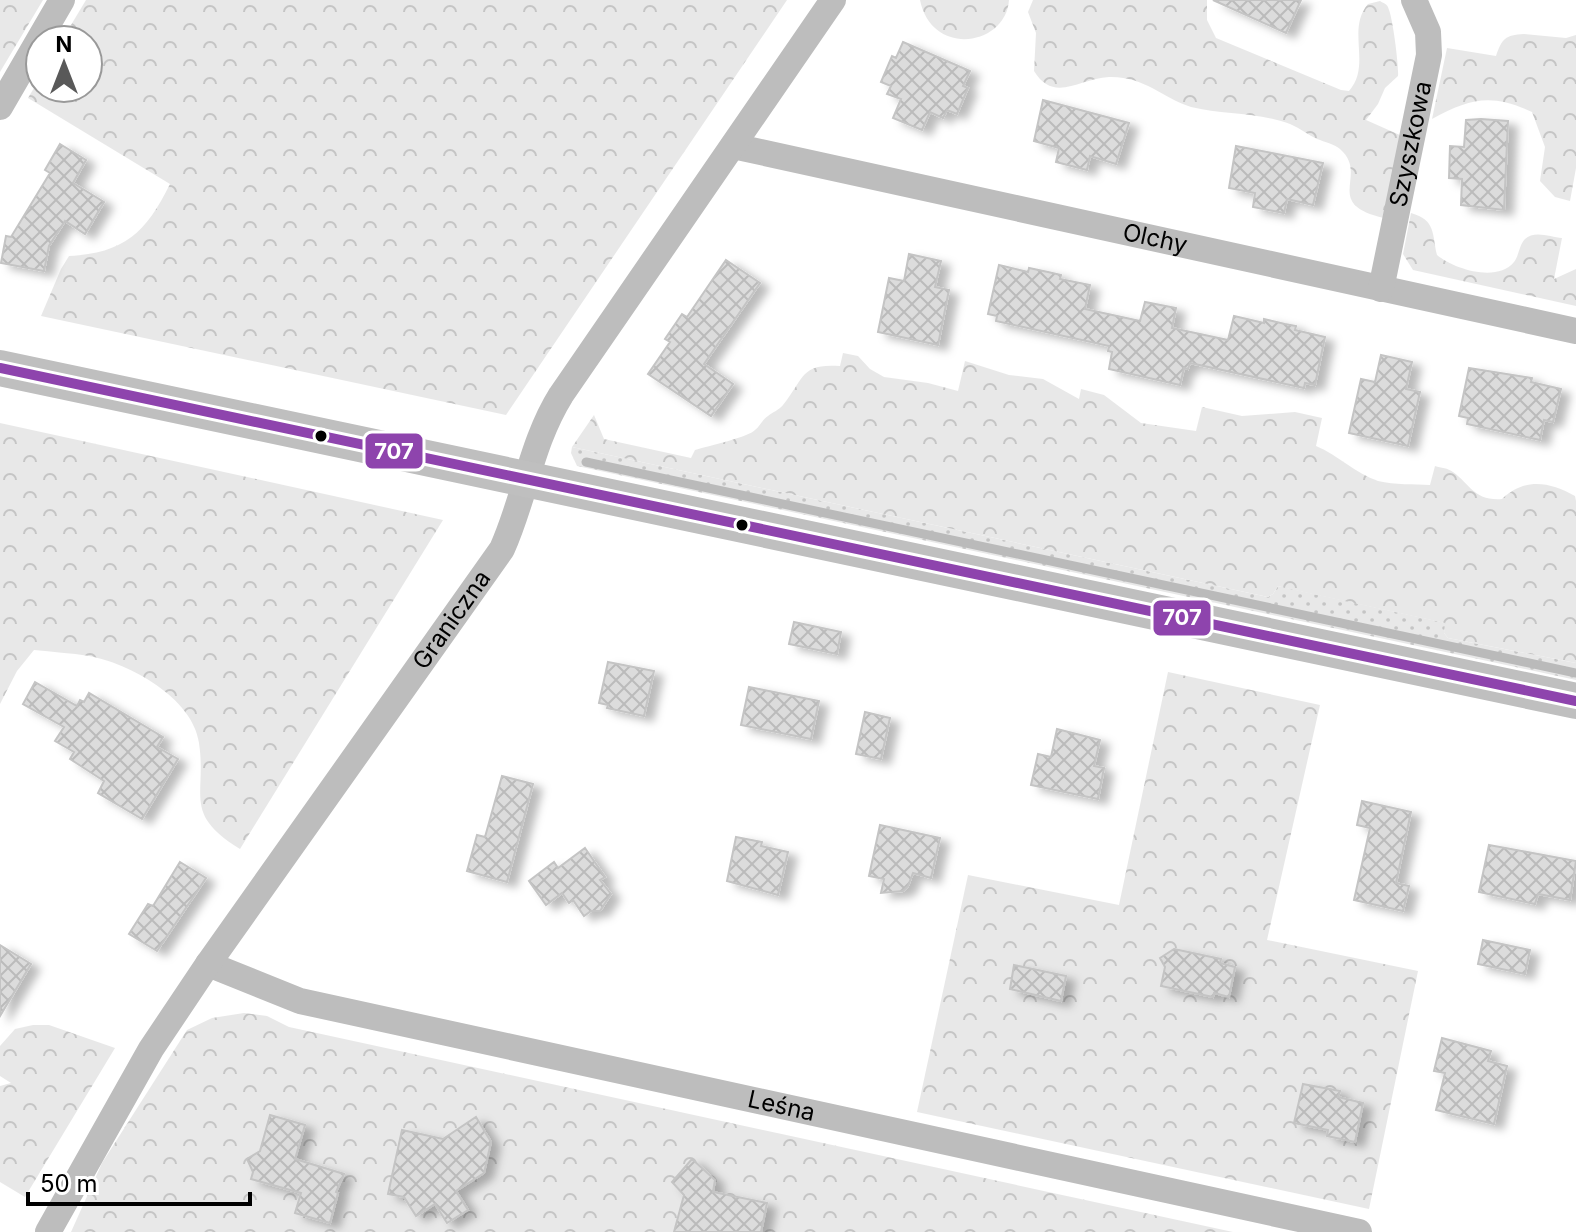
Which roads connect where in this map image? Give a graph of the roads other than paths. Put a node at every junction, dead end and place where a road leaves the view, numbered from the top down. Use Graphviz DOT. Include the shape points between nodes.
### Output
graph roads {
  1 [pos="62,0"];
  2 [pos="833,0"];
  3 [pos="1414,0"];
  4 [pos="0,107"];
  5 [pos="733,146"];
  6 [pos="1381,289"];
  7 [pos="1576,331"];
  8 [pos="0,368"];
  9 [pos="527,480"];
  10 [pos="1576,701"];
  11 [pos="208,964"];
  12 [pos="48,1232"];
  13 [pos="1359,1232"];
  1 -- 4 [label="street"];
  2 -- 5 [label="street, Graniczna"];
  3 -- 6 [label="street, Szyszkowa" via="1428,32 1429,55"];
  5 -- 6 [label="street, Olchy"];
  5 -- 9 [label="street, Graniczna" via="550,413"];
  6 -- 7 [label="street, Olchy"];
  8 -- 9 [label="main road"];
  9 -- 10 [label="main road"];
  9 -- 11 [label="street, Graniczna" via="502,549"];
  11 -- 12 [label="street, Graniczna" via="151,1049"];
  11 -- 13 [label="street, Leśna" via="300,1001"];
}
